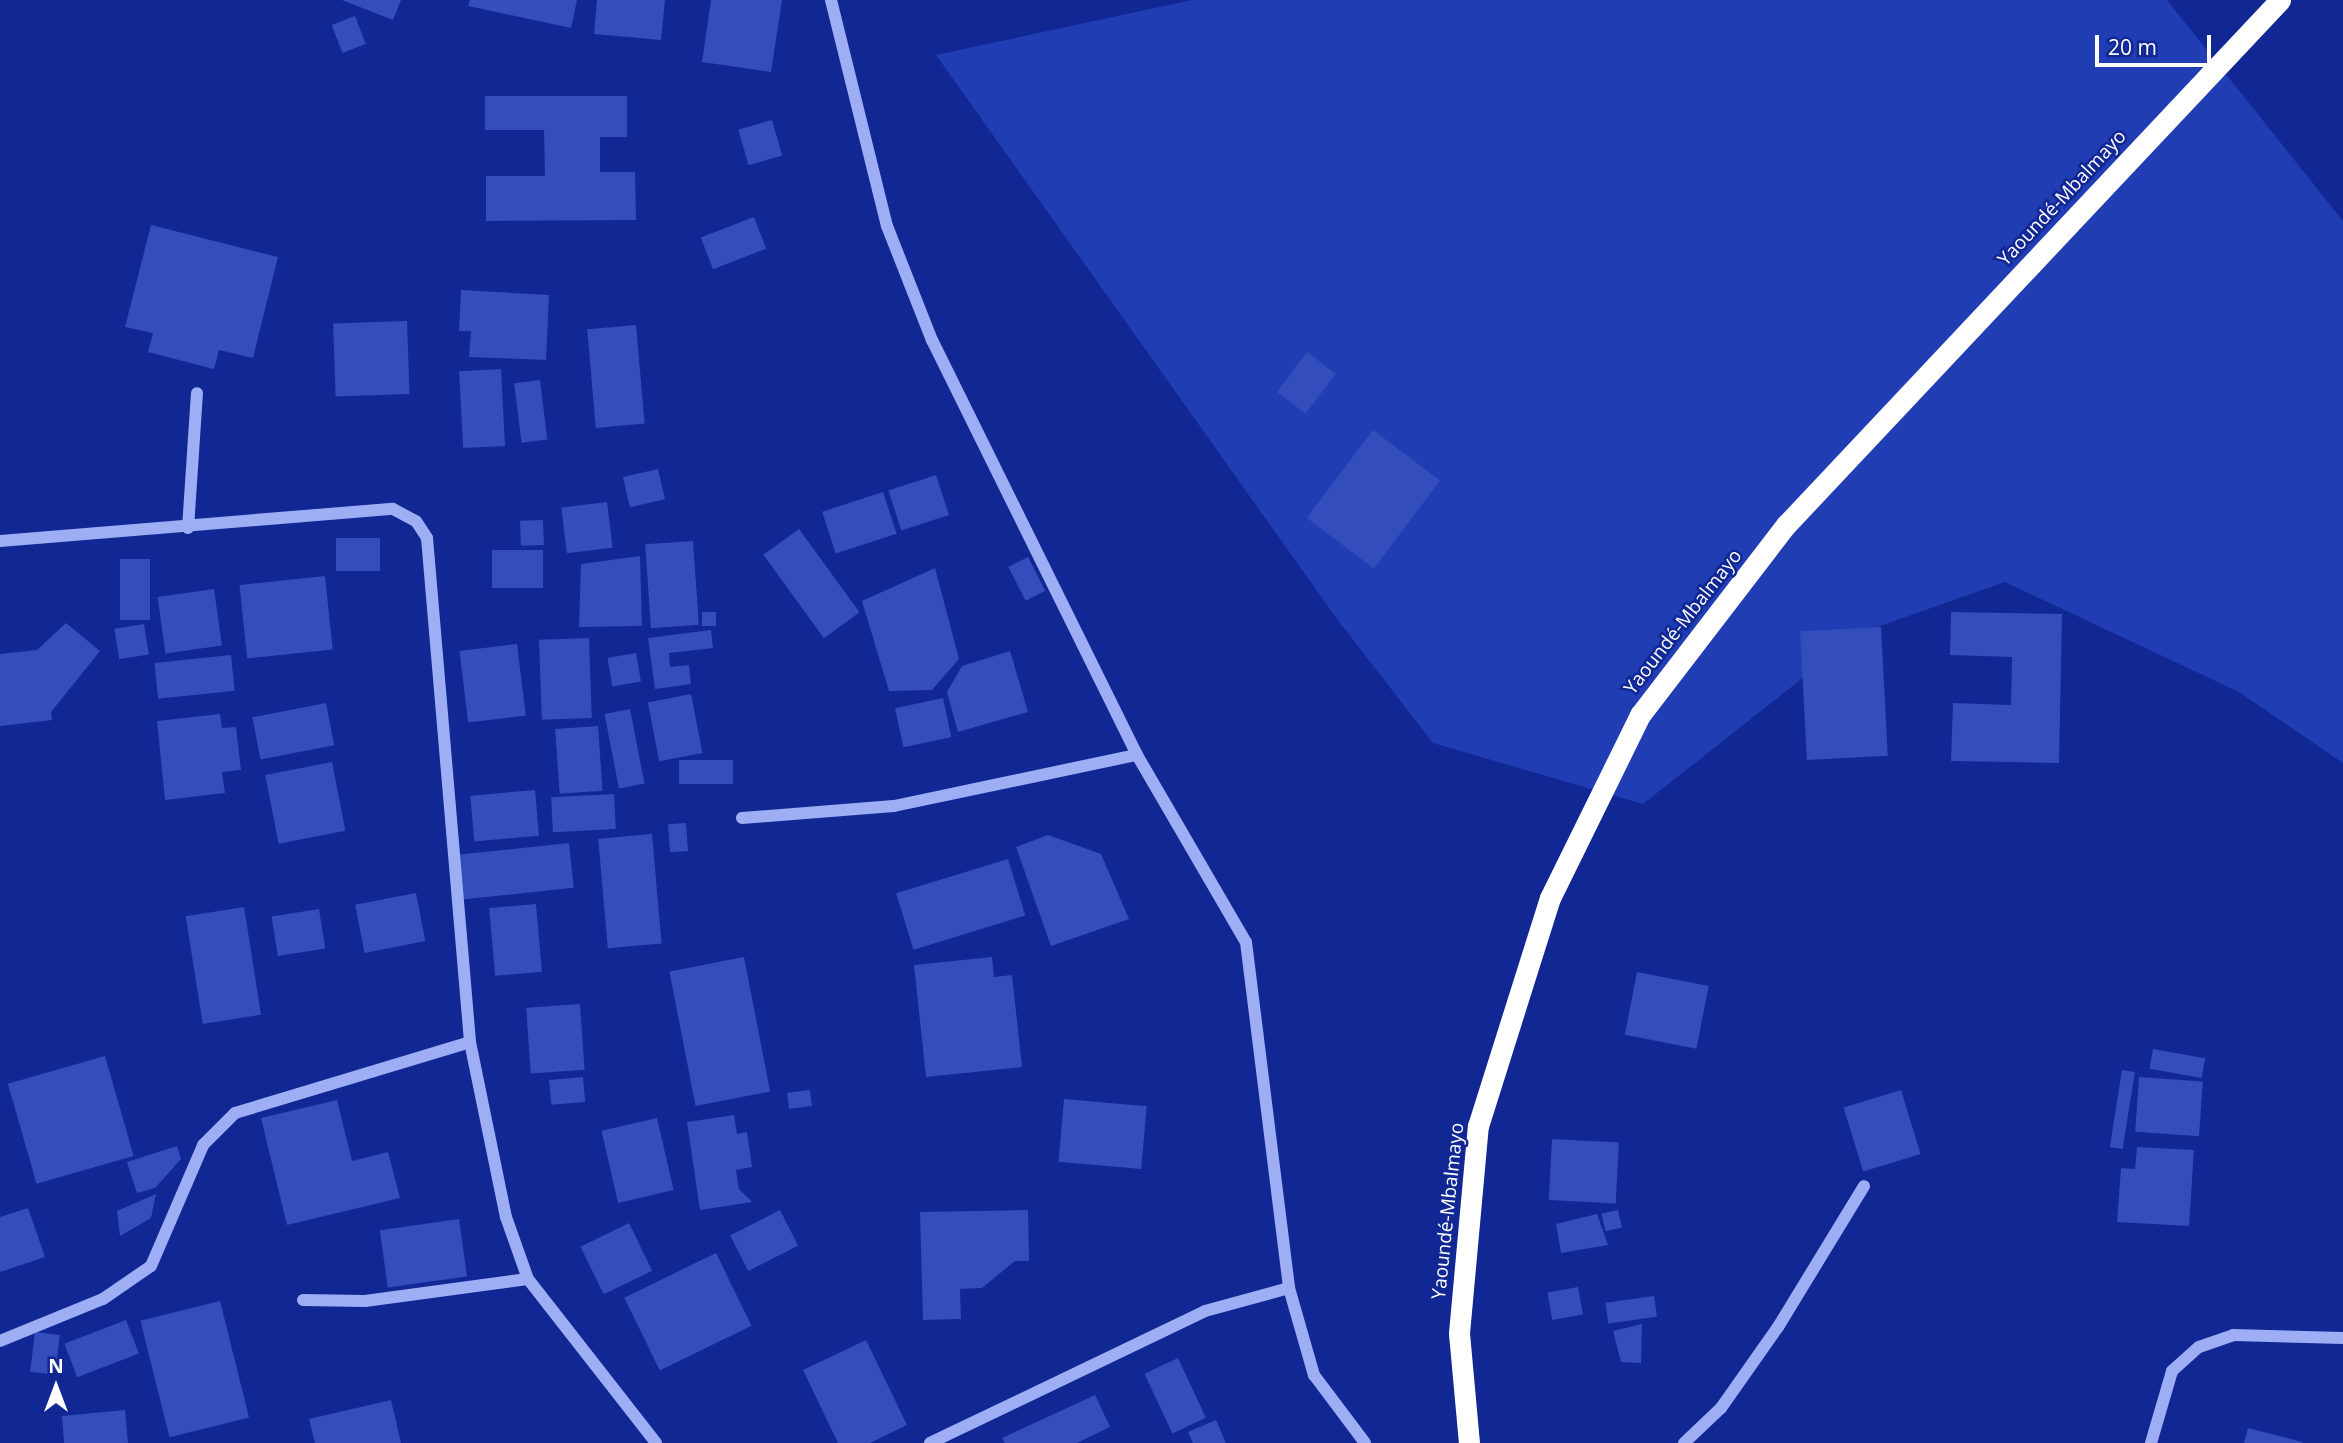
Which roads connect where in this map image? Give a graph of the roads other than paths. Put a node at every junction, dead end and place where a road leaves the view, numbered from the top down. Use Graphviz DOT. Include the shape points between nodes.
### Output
graph roads {
  1 [pos="831,0"];
  2 [pos="2280,0"];
  3 [pos="197,393"];
  4 [pos="188,528"];
  5 [pos="0,541"];
  6 [pos="1137,755"];
  7 [pos="741,818"];
  8 [pos="470,1042"];
  9 [pos="1864,1186"];
  10 [pos="528,1279"];
  11 [pos="1289,1288"];
  12 [pos="303,1300"];
  13 [pos="2343,1338"];
  14 [pos="0,1341"];
  15 [pos="656,1443"];
  16 [pos="930,1443"];
  17 [pos="1365,1443"];
  18 [pos="1469,1443"];
  19 [pos="1684,1443"];
  20 [pos="2151,1443"];
  1 -- 6 [label="street" via="887,226 932,340"];
  2 -- 18 [label="highway, Yaoundé-Mbalmayo" via="1786,525 1640,715 1550,898 1478,1126 1459,1333"];
  3 -- 4 [label="street"];
  4 -- 5 [label="street"];
  4 -- 8 [label="street" via="393,509 416,521 427,538"];
  6 -- 7 [label="street" via="894,806"];
  6 -- 11 [label="street" via="1246,943"];
  8 -- 10 [label="street" via="483,1123"];
  8 -- 14 [label="street" via="235,1113 203,1145 151,1266 103,1299"];
  9 -- 19 [label="street" via="1778,1327 1721,1408"];
  10 -- 12 [label="street" via="365,1301"];
  10 -- 15 [label="street"];
  11 -- 16 [label="street" via="1205,1311"];
  11 -- 17 [label="street" via="1314,1375"];
  13 -- 20 [label="street" via="2233,1335 2199,1347 2172,1371"];
}
